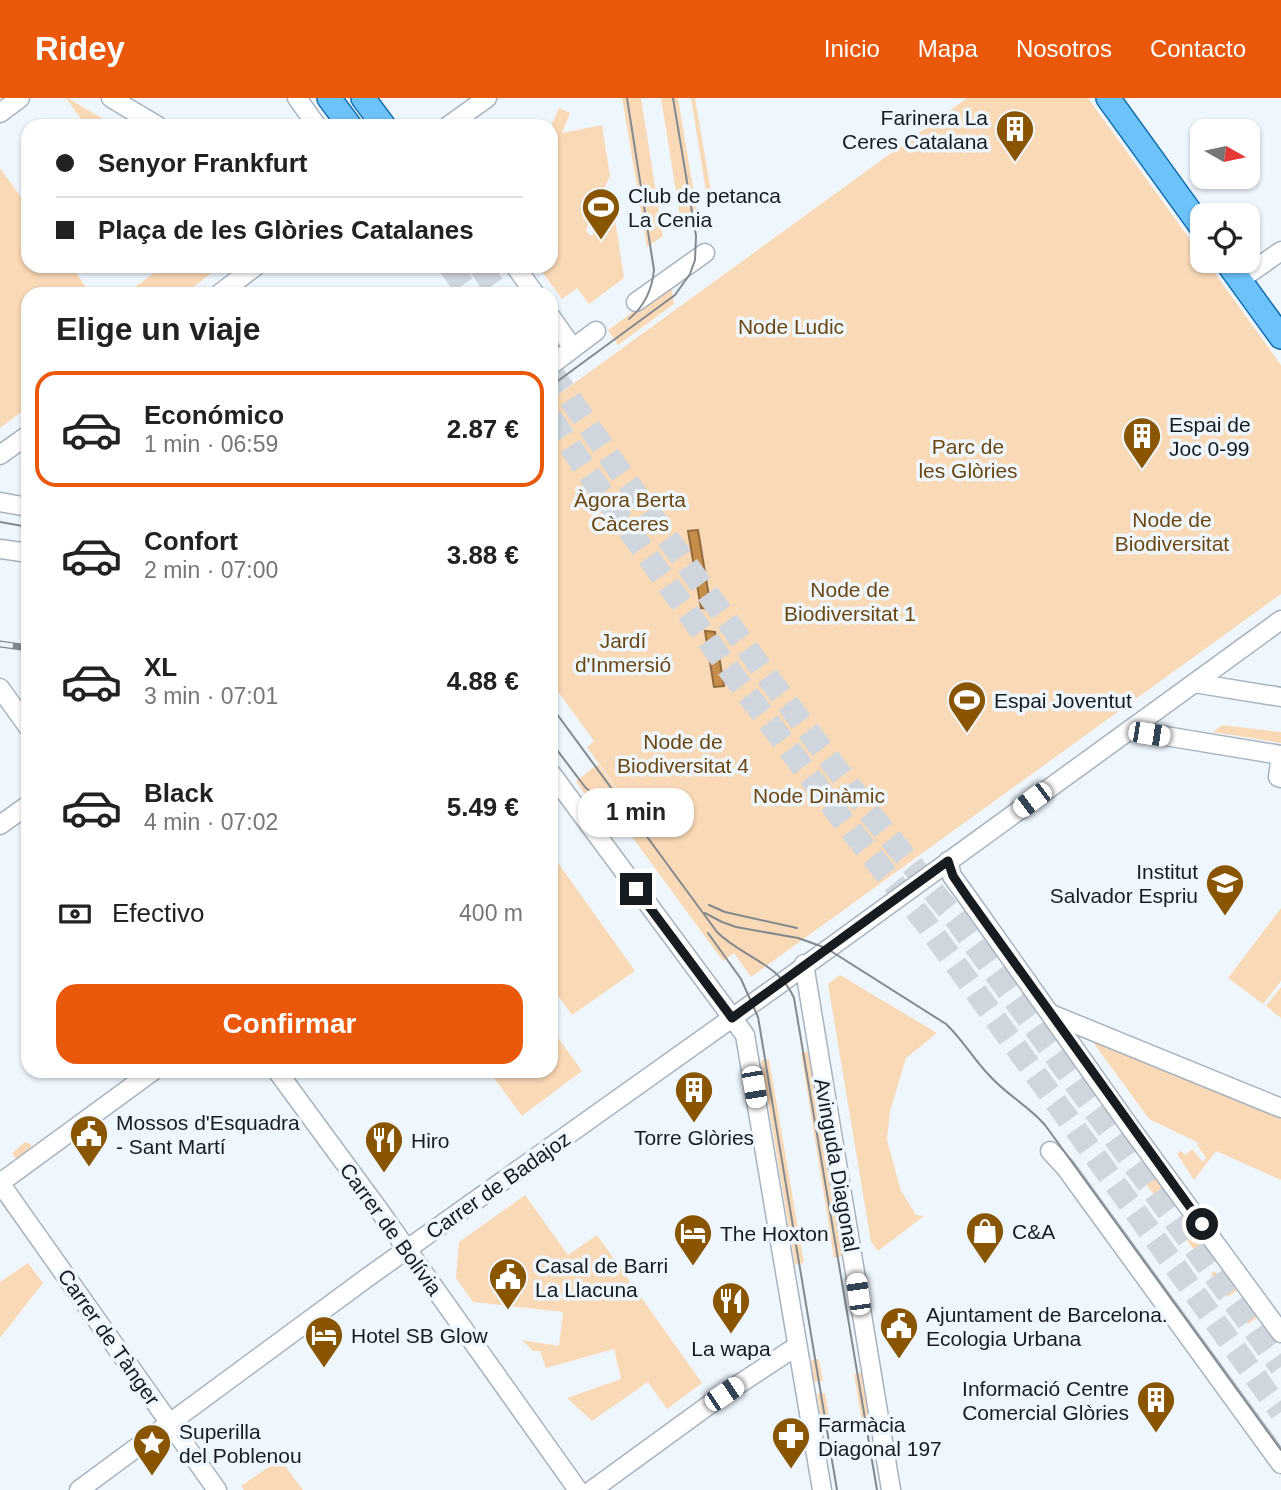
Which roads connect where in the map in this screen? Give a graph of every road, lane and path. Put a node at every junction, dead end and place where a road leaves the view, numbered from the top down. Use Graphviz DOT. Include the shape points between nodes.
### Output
graph roads {
  1 [pos="20,98"];
  2 [pos="111,98"];
  3 [pos="297,98"];
  4 [pos="329,98"];
  5 [pos="363,98"];
  6 [pos="487,98"];
  7 [pos="1108,98"];
  8 [pos="0,113"];
  9 [pos="146,119"];
  10 [pos="312,119"];
  11 [pos="345,119"];
  12 [pos="379,119"];
  13 [pos="458,119"];
  14 [pos="1190,211"];
  15 [pos="1281,251"];
  16 [pos="700,257"];
  17 [pos="248,273"];
  18 [pos="1235,273"];
  19 [pos="1240,280"];
  20 [pos="233,287"];
  21 [pos="636,302"];
  22 [pos="558,327"];
  23 [pos="596,331"];
  24 [pos="1281,337"];
  25 [pos="573,348"];
  26 [pos="558,360"];
  27 [pos="21,440"];
  28 [pos="0,455"];
  29 [pos="0,502"];
  30 [pos="21,506"];
  31 [pos="0,549"];
  32 [pos="21,552"];
  33 [pos="1281,620"];
  34 [pos="1194,683"];
  35 [pos="0,688"];
  36 [pos="1281,697"];
  37 [pos="21,716"];
  38 [pos="1129,730"];
  39 [pos="1281,755"];
  40 [pos="1281,778"];
  41 [pos="558,782"];
  42 [pos="21,810"];
  43 [pos="0,825"];
  44 [pos="948,861"];
  45 [pos="804,964"];
  46 [pos="1051,1014"];
  47 [pos="732,1018"];
  48 [pos="143,1078"];
  49 [pos="281,1078"];
  50 [pos="1281,1108"];
  51 [pos="1050,1151"];
  52 [pos="0,1183"];
  53 [pos="407,1250"];
  54 [pos="1281,1333"];
  55 [pos="797,1346"];
  56 [pos="171,1424"];
  57 [pos="1281,1464"];
  58 [pos="79,1490"];
  59 [pos="217,1490"];
  60 [pos="578,1490"];
  61 [pos="592,1490"];
  62 [pos="822,1490"];
  63 [pos="891,1490"];
  1 -- 8 [label="street"];
  2 -- 9 [label="street"];
  3 -- 10 [label="street"];
  4 -- 11 [label="main road"];
  5 -- 12 [label="main road"];
  6 -- 13 [label="street"];
  7 -- 14 [label="main road"];
  15 -- 19 [label="street"];
  16 -- 21 [label="street"];
  17 -- 20 [label="street"];
  18 -- 19 [label="main road"];
  19 -- 24 [label="main road"];
  22 -- 25 [label="street"];
  23 -- 25 [label="street"];
  25 -- 26 [label="street"];
  27 -- 28 [label="street"];
  29 -- 30 [label="street"];
  31 -- 32 [label="street"];
  33 -- 34 [label="street, Carrer de Badajoz"];
  34 -- 36 [label="street"];
  34 -- 38 [label="street, Carrer de Badajoz"];
  35 -- 37 [label="street"];
  38 -- 39 [label="street"];
  38 -- 44 [label="street, Carrer de Badajoz"];
  39 -- 40 [label="street"];
  41 -- 47 [label="street"];
  42 -- 43 [label="street"];
  44 -- 45 [label="street, Carrer de Badajoz"];
  44 -- 46 [label="street" via="961,888"];
  45 -- 47 [label="street, Carrer de Badajoz"];
  45 -- 63 [label="street, Avinguda Diagonal"];
  46 -- 50 [label="street"];
  46 -- 54 [label="street"];
  47 -- 53 [label="street, Carrer de Badajoz"];
  47 -- 55 [label="street" via="746,1040"];
  48 -- 52 [label="street"];
  49 -- 53 [label="street, Carrer de Bolívia"];
  51 -- 57 [label="street"];
  52 -- 56 [label="street, Carrer de Tànger"];
  53 -- 56 [label="street, Carrer de Badajoz"];
  53 -- 60 [label="street, Carrer de Bolívia"];
  55 -- 61 [label="street"];
  55 -- 62 [label="street"];
  56 -- 58 [label="street, Carrer de Badajoz"];
  56 -- 59 [label="street, Carrer de Tànger"];
}
